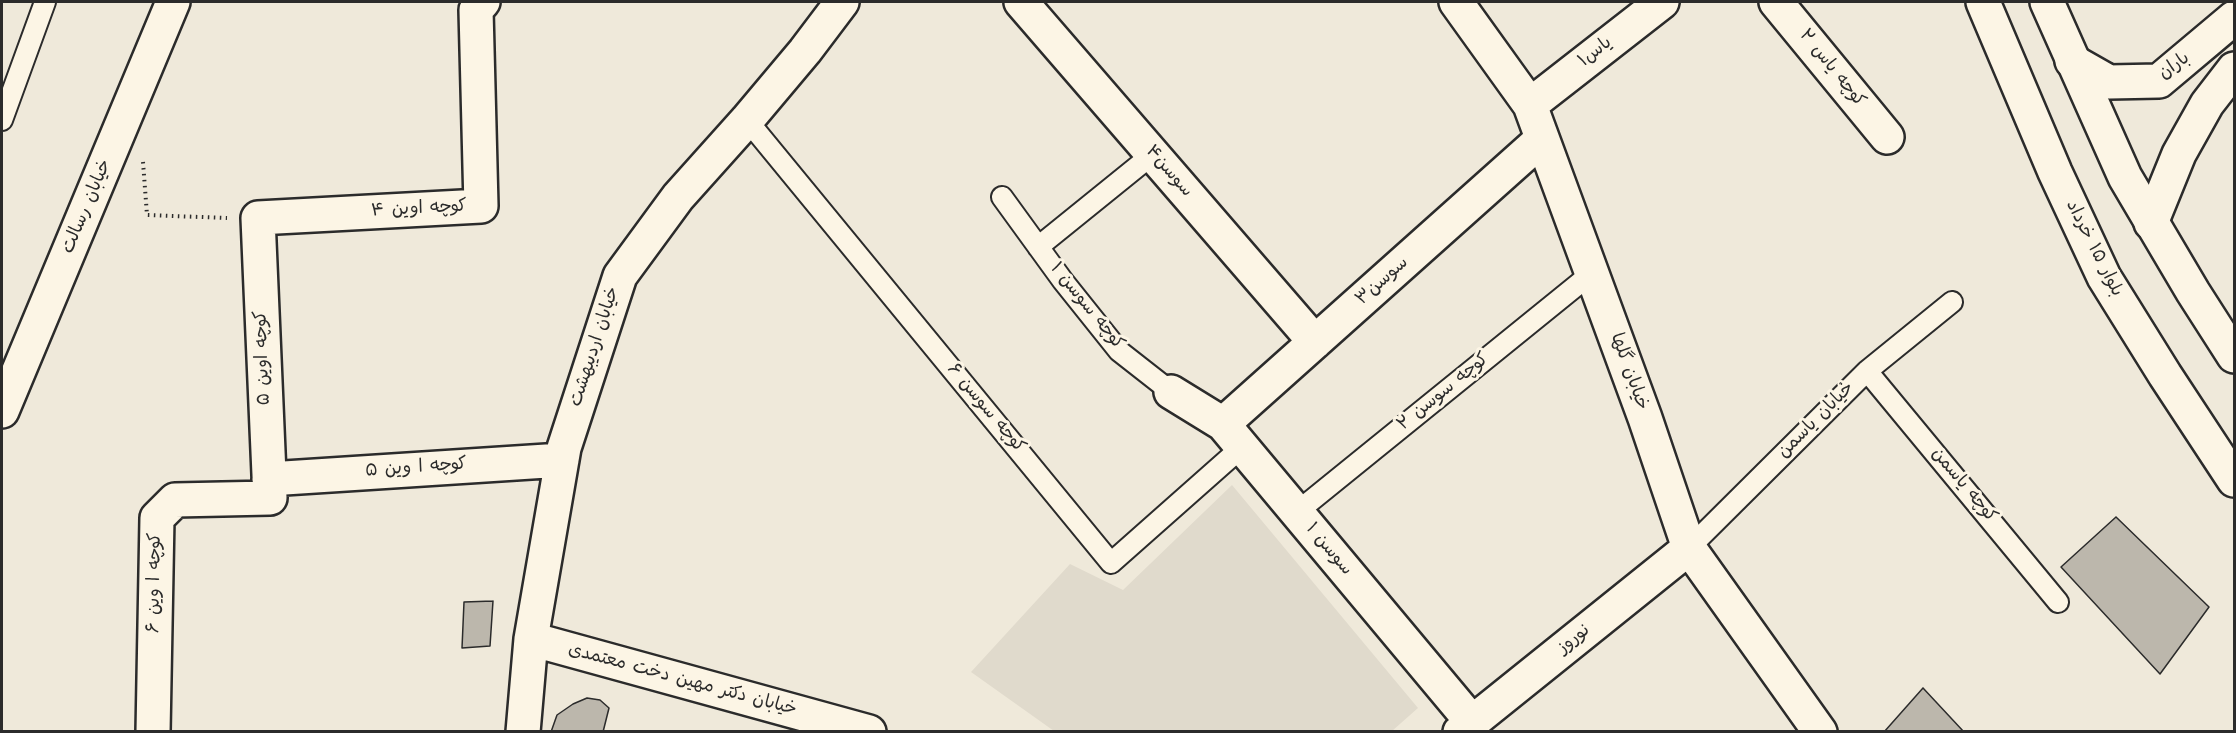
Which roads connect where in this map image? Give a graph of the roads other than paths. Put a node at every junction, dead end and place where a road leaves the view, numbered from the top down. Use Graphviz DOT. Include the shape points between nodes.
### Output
graph roads {
  1 [pos="45,2"];
  2 [pos="173,2"];
  3 [pos="483,2"];
  4 [pos="842,2"];
  5 [pos="1022,2"];
  6 [pos="1456,2"];
  7 [pos="1662,2"];
  8 [pos="1776,2"];
  9 [pos="1983,2"];
  10 [pos="2047,2"];
  11 [pos="2235,18"];
  12 [pos="2072,61"];
  13 [pos="2235,69"];
  14 [pos="1530,105"];
  15 [pos="2,120"];
  16 [pos="747,120"];
  17 [pos="1887,137"];
  18 [pos="1542,139"];
  19 [pos="1153,154"];
  20 [pos="1002,197"];
  21 [pos="258,218"];
  22 [pos="2151,223"];
  23 [pos="1038,247"];
  24 [pos="1592,273"];
  25 [pos="1952,302"];
  26 [pos="1315,342"];
  27 [pos="2235,356"];
  28 [pos="1867,371"];
  29 [pos="1171,392"];
  30 [pos="3,408"];
  31 [pos="1232,435"];
  32 [pos="562,460"];
  33 [pos="2235,480"];
  34 [pos="270,488"];
  35 [pos="1297,512"];
  36 [pos="1689,548"];
  37 [pos="2058,602"];
  38 [pos="531,639"];
  39 [pos="1466,727"];
  40 [pos="153,732"];
  41 [pos="523,732"];
  42 [pos="868,732"];
  43 [pos="1820,732"];
  1 -- 15 [label="lane"];
  2 -- 30 [label="street, خیابان رسالت"];
  3 -- 21 [label="street, کوچه اوین ۴" via="476,10 481,206"];
  4 -- 16 [label="street, خیابان اردیبهشت"];
  5 -- 19 [label="street, سوسن۴"];
  6 -- 14 [label="street, خیابان گلها"];
  7 -- 14 [label="street, یاس۱"];
  8 -- 17 [label="street, کوچه یاس ۲"];
  9 -- 33 [label="street, بلوار ۱۵ خرداد" via="2104,277"];
  10 -- 12 [label="street"];
  11 -- 12 [label="street, باران" via="2159,81 2109,81"];
  12 -- 22 [label="street" via="2125,177"];
  13 -- 22 [label="street" via="2206,104 2179,154"];
  14 -- 18 [label="street, خیابان گلها"];
  16 -- 31 [label="lane, کوچه سوسن ۶" via="1111,563"];
  16 -- 32 [label="street, خیابان اردیبهشت" via="678,197 620,276"];
  18 -- 24 [label="street, خیابان گلها"];
  18 -- 26 [label="street, سوسن۳"];
  19 -- 23 [label="lane"];
  19 -- 26 [label="street, سوسن۴"];
  20 -- 23 [label="lane, کوچه سوسن ۱"];
  21 -- 34 [label="street, کوچه اوین ۵"];
  22 -- 27 [label="street"];
  23 -- 29 [label="lane, کوچه سوسن ۱" via="1119,351"];
  24 -- 35 [label="lane, کوچه سوسن ۲"];
  24 -- 36 [label="street, خیابان گلها"];
  25 -- 28 [label="lane, خیابان یاسمن"];
  26 -- 31 [label="street, سوسن۳"];
  28 -- 36 [label="lane, خیابان یاسمن"];
  28 -- 37 [label="lane, کوچه یاسمن"];
  29 -- 31 [label="street, سوسن ۱"];
  31 -- 35 [label="street, سوسن ۱"];
  32 -- 34 [label="street, کوچه ا وین ۵"];
  32 -- 38 [label="street, خیابان اردیبهشت"];
  34 -- 40 [label="street, کوچه ا وین ۶" via="175,500 157,518"];
  35 -- 39 [label="street, سوسن ۱"];
  36 -- 39 [label="street, نوروز"];
  36 -- 43 [label="street, خیابان گلها"];
  38 -- 41 [label="street, خیابان اردیبهشت"];
  38 -- 42 [label="street, خیابان دکتر مهین دخت معتمدی"];
}
